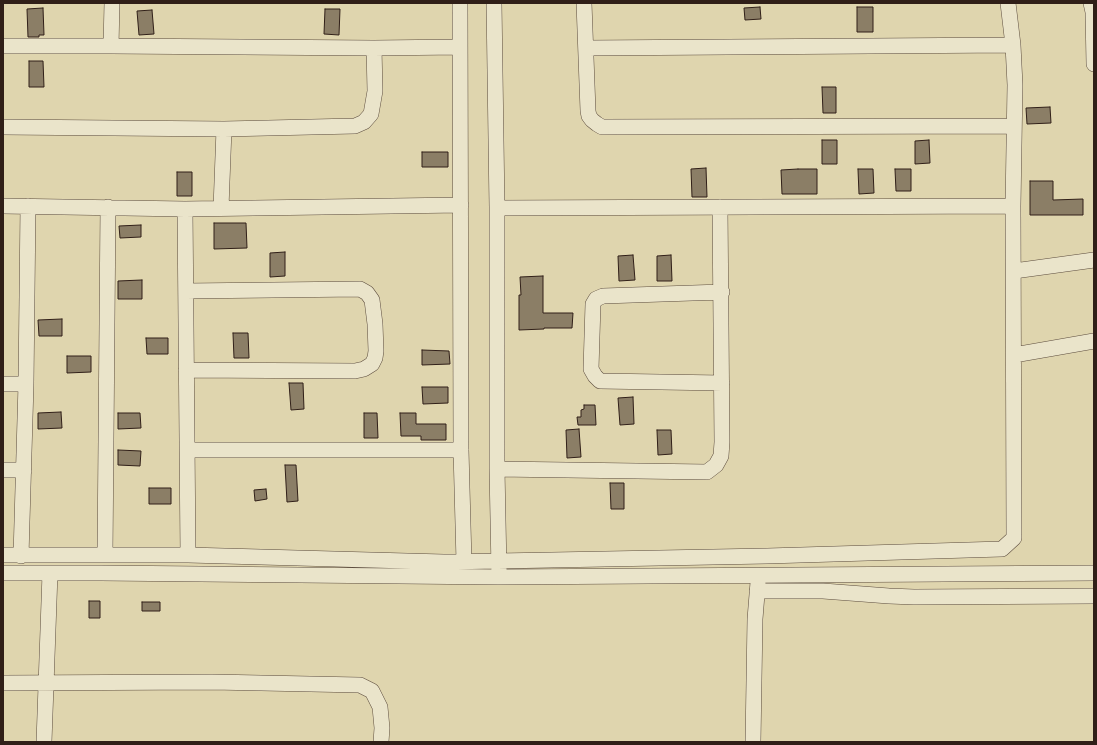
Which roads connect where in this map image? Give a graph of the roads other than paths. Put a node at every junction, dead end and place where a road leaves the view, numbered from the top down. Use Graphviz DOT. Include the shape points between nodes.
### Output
graph roads {
  1 [pos="112,3"];
  2 [pos="460,3"];
  3 [pos="494,3"];
  4 [pos="584,3"];
  5 [pos="1008,3"];
  6 [pos="1092,9"];
  7 [pos="1013,45"];
  8 [pos="3,46"];
  9 [pos="111,46"];
  10 [pos="460,47"];
  11 [pos="374,48"];
  12 [pos="586,48"];
  13 [pos="1094,64"];
  14 [pos="1014,126"];
  15 [pos="3,127"];
  16 [pos="224,129"];
  17 [pos="460,205"];
  18 [pos="3,206"];
  19 [pos="28,206"];
  20 [pos="720,206"];
  21 [pos="1013,206"];
  22 [pos="108,207"];
  23 [pos="222,208"];
  24 [pos="497,208"];
  25 [pos="185,209"];
  26 [pos="1094,260"];
  27 [pos="1014,272"];
  28 [pos="186,291"];
  29 [pos="722,292"];
  30 [pos="1094,342"];
  31 [pos="1014,355"];
  32 [pos="186,370"];
  33 [pos="722,383"];
  34 [pos="3,384"];
  35 [pos="26,384"];
  36 [pos="187,450"];
  37 [pos="461,450"];
  38 [pos="497,469"];
  39 [pos="3,470"];
  40 [pos="24,471"];
  41 [pos="1002,549"];
  42 [pos="3,555"];
  43 [pos="105,555"];
  44 [pos="188,555"];
  45 [pos="21,556"];
  46 [pos="498,560"];
  47 [pos="464,562"];
  48 [pos="3,573"];
  49 [pos="50,573"];
  50 [pos="1094,573"];
  51 [pos="1004,574"];
  52 [pos="759,575"];
  53 [pos="500,577"];
  54 [pos="757,591"];
  55 [pos="1094,596"];
  56 [pos="3,682"];
  57 [pos="45,682"];
  58 [pos="44,742"];
  59 [pos="381,742"];
  60 [pos="753,742"];
  1 -- 9 [label="street"];
  2 -- 10 [label="street"];
  3 -- 24 [label="street"];
  4 -- 12 [label="street"];
  5 -- 7 [label="street"];
  6 -- 13 [label="street"];
  7 -- 12 [label="street"];
  7 -- 14 [label="street"];
  8 -- 9 [label="street"];
  9 -- 11 [label="street"];
  10 -- 11 [label="street"];
  10 -- 17 [label="street"];
  11 -- 16 [label="street" via="374,100 371,114 364,122 355,126"];
  12 -- 14 [label="street" via="589,116 602,127"];
  14 -- 21 [label="street"];
  15 -- 16 [label="street"];
  16 -- 23 [label="street"];
  17 -- 23 [label="street"];
  17 -- 37 [label="street"];
  18 -- 19 [label="street"];
  19 -- 22 [label="street"];
  19 -- 35 [label="street"];
  20 -- 21 [label="street"];
  20 -- 24 [label="street"];
  20 -- 29 [label="street"];
  21 -- 27 [label="street"];
  22 -- 25 [label="street"];
  22 -- 43 [label="street"];
  23 -- 25 [label="street"];
  24 -- 38 [label="street"];
  25 -- 28 [label="street"];
  26 -- 27 [label="street"];
  27 -- 31 [label="street"];
  28 -- 32 [label="street"];
  28 -- 32 [label="street" via="360,289 372,300 376,351 372,364 356,371"];
  29 -- 33 [label="street"];
  29 -- 33 [label="street" via="603,296 596,299 592,304 592,369 600,381"];
  30 -- 31 [label="street"];
  31 -- 41 [label="street" via="1014,538"];
  32 -- 36 [label="street"];
  33 -- 38 [label="street" via="721,456 716,465 707,472"];
  34 -- 35 [label="street"];
  35 -- 40 [label="street"];
  36 -- 37 [label="street"];
  36 -- 44 [label="street"];
  37 -- 47 [label="street"];
  38 -- 46 [label="street"];
  39 -- 40 [label="street"];
  40 -- 45 [label="street"];
  41 -- 46 [label="street"];
  41 -- 51 [label="street"];
  42 -- 45 [label="street"];
  43 -- 44 [label="street"];
  43 -- 45 [label="street"];
  44 -- 47 [label="street"];
  46 -- 47 [label="street"];
  46 -- 53 [label="street"];
  48 -- 49 [label="street"];
  49 -- 53 [label="street"];
  49 -- 57 [label="street"];
  50 -- 51 [label="street"];
  51 -- 52 [label="street"];
  52 -- 53 [label="street"];
  52 -- 54 [label="street"];
  54 -- 55 [label="street" via="823,591 914,597"];
  54 -- 60 [label="street"];
  56 -- 57 [label="street"];
  57 -- 58 [label="street"];
  57 -- 59 [label="street" via="360,685 372,691 380,707"];
}
